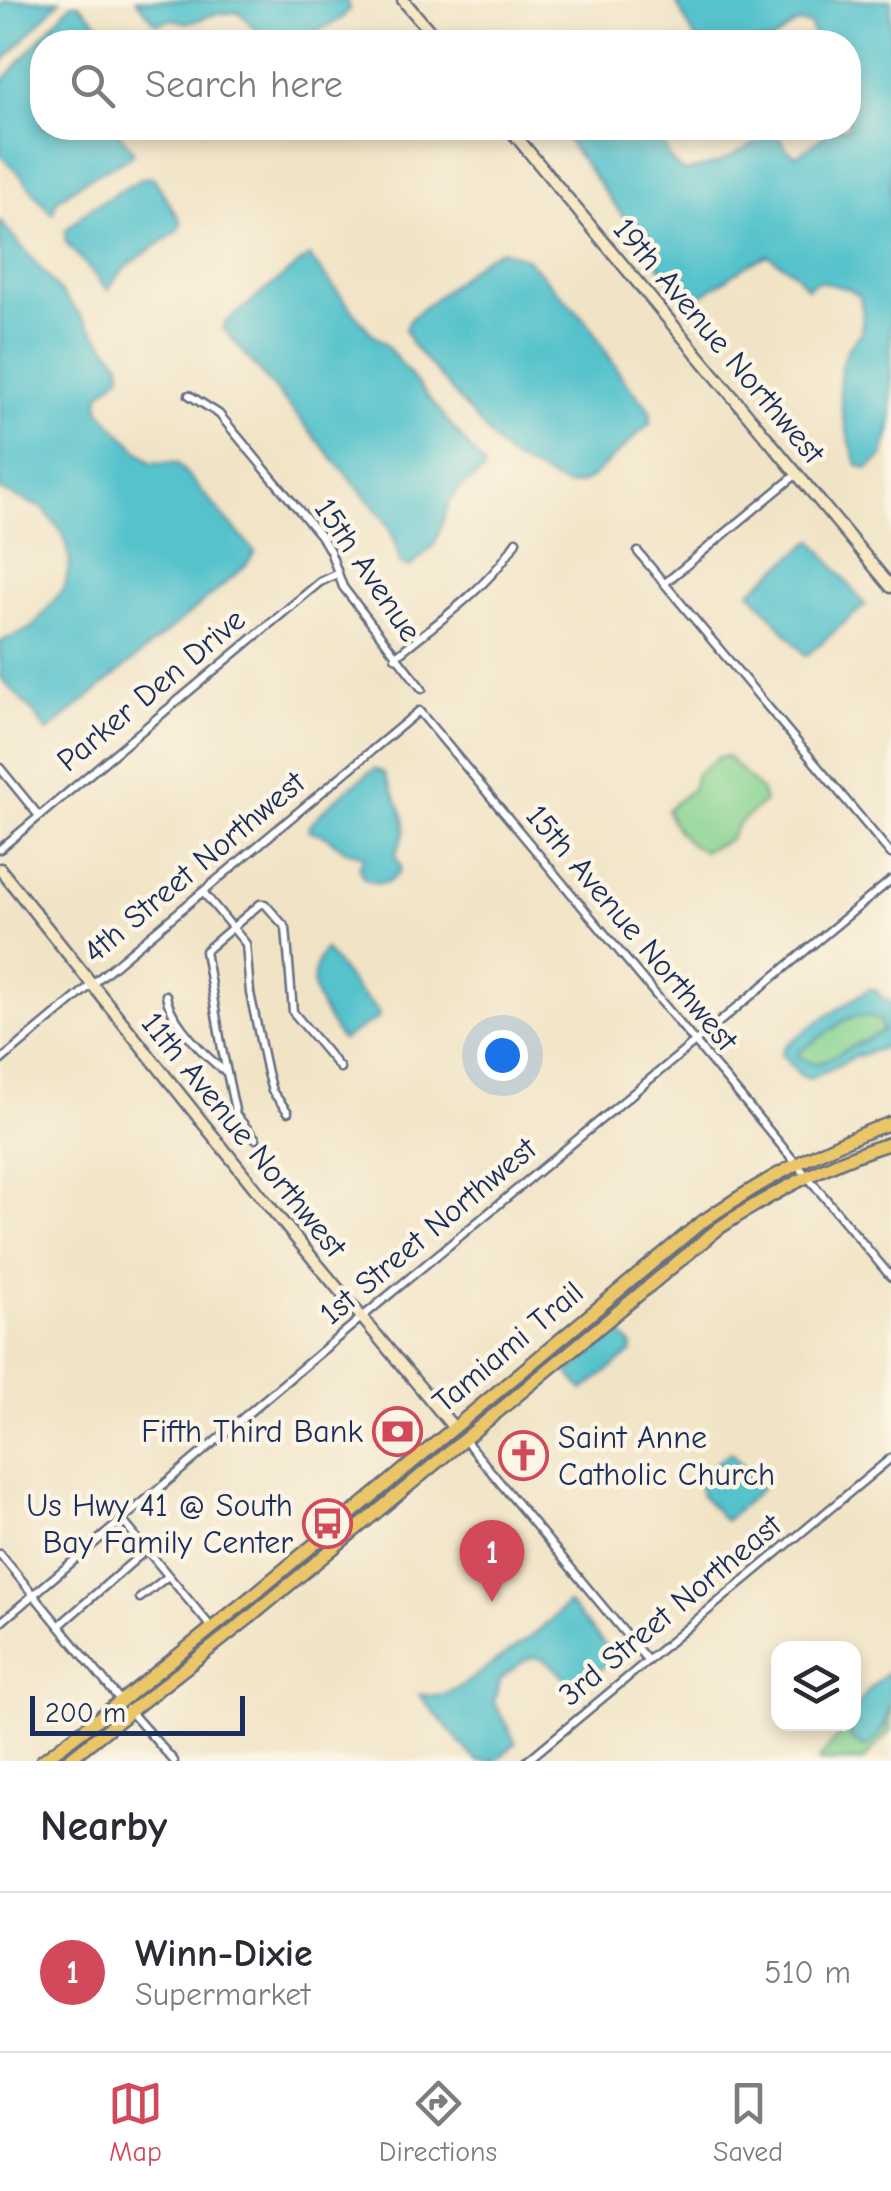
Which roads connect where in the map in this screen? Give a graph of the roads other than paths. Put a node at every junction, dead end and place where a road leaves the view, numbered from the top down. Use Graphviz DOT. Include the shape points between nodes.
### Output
graph roads {
  1 [pos="403,0"];
  2 [pos="428,30"];
  3 [pos="519,140"];
  4 [pos="189,394"];
  5 [pos="797,474"];
  6 [pos="516,542"];
  7 [pos="638,552"];
  8 [pos="337,574"];
  9 [pos="665,584"];
  10 [pos="891,587"];
  11 [pos="395,657"];
  12 [pos="422,689"];
  13 [pos="419,712"];
  14 [pos="0,768"];
  15 [pos="39,816"];
  16 [pos="0,849"];
  17 [pos="891,854"];
  18 [pos="0,869"];
  19 [pos="891,880"];
  20 [pos="203,892"];
  21 [pos="232,927"];
  22 [pos="92,986"];
  23 [pos="166,995"];
  24 [pos="695,1042"];
  25 [pos="0,1061"];
  26 [pos="340,1068"];
  27 [pos="227,1072"];
  28 [pos="288,1112"];
  29 [pos="891,1123"];
  30 [pos="256,1139"];
  31 [pos="891,1142"];
  32 [pos="795,1164"];
  33 [pos="806,1176"];
  34 [pos="656,1258"];
  35 [pos="666,1271"];
  36 [pos="891,1277"];
  37 [pos="362,1318"];
  38 [pos="584,1319"];
  39 [pos="594,1331"];
  40 [pos="484,1402"];
  41 [pos="454,1428"];
  42 [pos="464,1439"];
  43 [pos="450,1451"];
  44 [pos="891,1458"];
  45 [pos="122,1520"];
  46 [pos="146,1550"];
  47 [pos="0,1554"];
  48 [pos="167,1576"];
  49 [pos="34,1595"];
  50 [pos="140,1598"];
  51 [pos="0,1623"];
  52 [pos="60,1626"];
  53 [pos="212,1628"];
  54 [pos="222,1640"];
  55 [pos="648,1661"];
  56 [pos="122,1701"];
  57 [pos="132,1713"];
  58 [pos="42,1761"];
  59 [pos="68,1761"];
  60 [pos="174,1761"];
  61 [pos="527,1761"];
  1 -- 2 [label="street"];
  3 -- 5 [label="street, 19th Avenue Northwest"];
  4 -- 8 [label="street, 15th Avenue" via="218,414 301,511 330,551"];
  5 -- 9 [label="street"];
  5 -- 10 [label="street, 19th Avenue Northwest"];
  6 -- 11 [label="street" via="490,577"];
  7 -- 9 [label="street"];
  8 -- 11 [label="street, 15th Avenue"];
  8 -- 15 [label="street, Parker Den Drive"];
  9 -- 17 [label="street"];
  11 -- 12 [label="street, 15th Avenue"];
  13 -- 20 [label="street, 4th Street Northwest"];
  13 -- 24 [label="street, 15th Avenue Northwest"];
  14 -- 15 [label="street"];
  15 -- 16 [label="street, Parker Den Drive"];
  18 -- 22 [label="street, 11th Avenue Northwest"];
  19 -- 24 [label="street, 1st Street Northwest"];
  20 -- 21 [label="street"];
  20 -- 22 [label="street, 4th Street Northwest"];
  21 -- 26 [label="street" via="265,904 286,928 294,1012"];
  21 -- 27 [label="street" via="204,950"];
  21 -- 28 [label="street" via="246,944 272,1091"];
  22 -- 25 [label="street, 4th Street Northwest"];
  22 -- 37 [label="street, 11th Avenue Northwest"];
  23 -- 27 [label="street" via="168,1008"];
  24 -- 32 [label="street, 15th Avenue Northwest"];
  24 -- 37 [label="street, 1st Street Northwest"];
  27 -- 30 [label="street" via="236,1115"];
  29 -- 32 [label="main road, Tamiami Trail"];
  31 -- 33 [label="main road, Tamiami Trail"];
  32 -- 33 [label="street, 15th Avenue Northwest"];
  32 -- 34 [label="main road, Tamiami Trail" via="729,1202"];
  33 -- 35 [label="main road, Tamiami Trail" via="719,1228"];
  33 -- 36 [label="street, 15th Avenue Northwest"];
  34 -- 35 [label="main road"];
  34 -- 38 [label="main road, Tamiami Trail"];
  35 -- 39 [label="main road, Tamiami Trail"];
  37 -- 41 [label="street, 11th Avenue Northwest"];
  37 -- 45 [label="street, 1st Street Northwest"];
  38 -- 39 [label="main road"];
  38 -- 40 [label="main road, Tamiami Trail"];
  39 -- 42 [label="main road, Tamiami Trail"];
  40 -- 41 [label="main road, Tamiami Trail"];
  40 -- 42 [label="main road"];
  41 -- 43 [label="main road"];
  41 -- 53 [label="main road, Tamiami Trail"];
  42 -- 43 [label="main road, Tamiami Trail"];
  42 -- 55 [label="street"];
  43 -- 54 [label="main road, Tamiami Trail"];
  44 -- 55 [label="street, 3rd Street Northeast"];
  45 -- 46 [label="street"];
  45 -- 49 [label="street, 1st Street Northwest"];
  46 -- 48 [label="street"];
  46 -- 52 [label="street"];
  47 -- 49 [label="street"];
  48 -- 50 [label="street"];
  48 -- 53 [label="street"];
  49 -- 51 [label="street, 1st Street Northwest"];
  49 -- 52 [label="street"];
  52 -- 56 [label="street"];
  53 -- 54 [label="street"];
  53 -- 56 [label="main road, Tamiami Trail"];
  54 -- 57 [label="main road, Tamiami Trail"];
  55 -- 61 [label="street, 3rd Street Northeast"];
  56 -- 57 [label="street"];
  56 -- 58 [label="main road, Tamiami Trail"];
  57 -- 59 [label="main road, Tamiami Trail"];
  57 -- 60 [label="street"];
}
